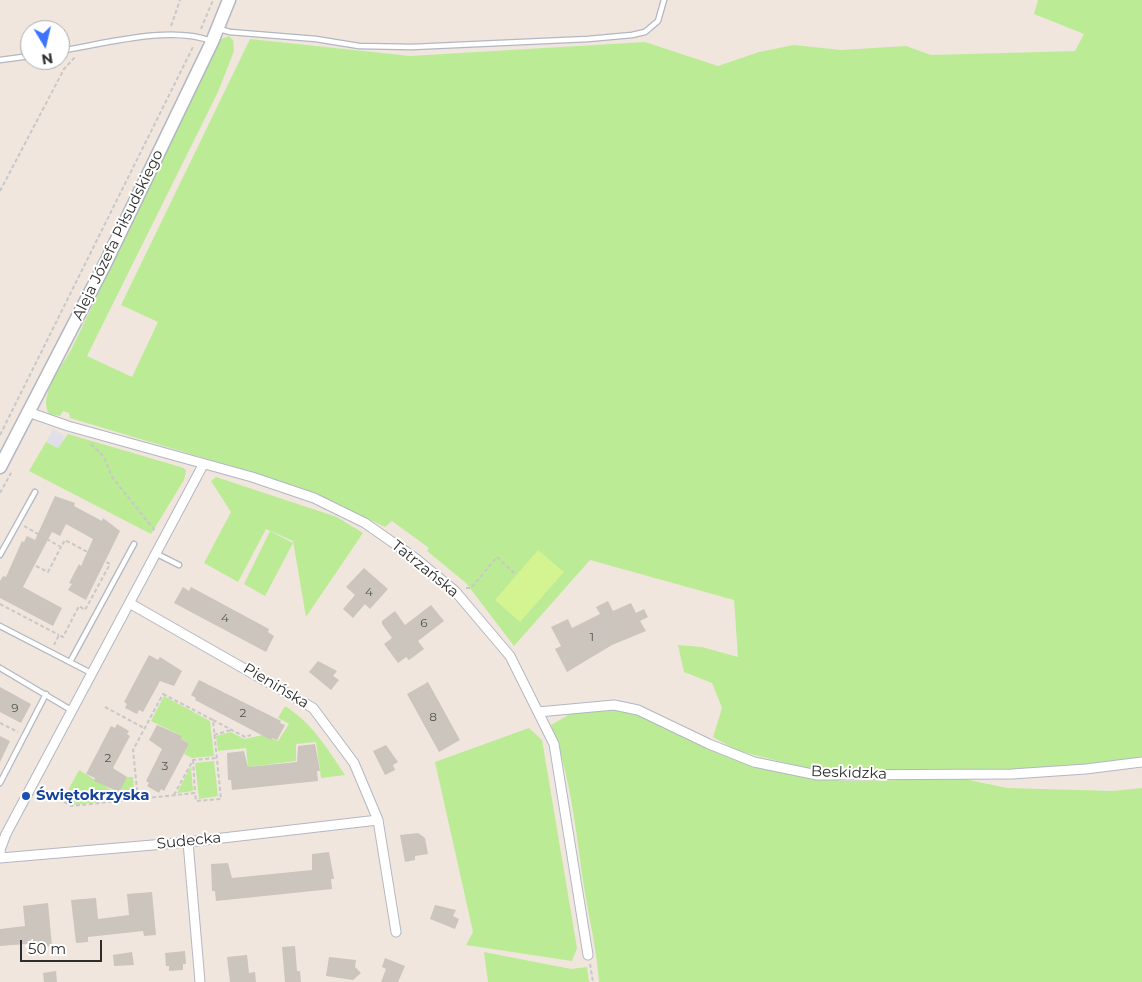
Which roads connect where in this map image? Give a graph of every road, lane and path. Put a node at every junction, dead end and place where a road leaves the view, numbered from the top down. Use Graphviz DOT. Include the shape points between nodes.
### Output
graph roads {
  1 [pos="180,0"];
  2 [pos="212,0"];
  3 [pos="228,0"];
  4 [pos="664,0"];
  5 [pos="218,28"];
  6 [pos="170,34"];
  7 [pos="199,36"];
  8 [pos="212,42"];
  9 [pos="89,46"];
  10 [pos="70,49"];
  11 [pos="20,57"];
  12 [pos="0,60"];
  13 [pos="0,191"];
  14 [pos="28,412"];
  15 [pos="0,434"];
  16 [pos="91,443"];
  17 [pos="203,465"];
  18 [pos="0,467"];
  19 [pos="35,492"];
  20 [pos="18,522"];
  21 [pos="157,534"];
  22 [pos="134,544"];
  23 [pos="61,547"];
  24 [pos="157,554"];
  25 [pos="0,555"];
  26 [pos="179,565"];
  27 [pos="36,566"];
  28 [pos="515,574"];
  29 [pos="456,591"];
  30 [pos="0,604"];
  31 [pos="131,604"];
  32 [pos="0,626"];
  33 [pos="59,634"];
  34 [pos="51,651"];
  35 [pos="70,662"];
  36 [pos="0,668"];
  37 [pos="91,673"];
  38 [pos="46,694"];
  39 [pos="105,707"];
  40 [pos="72,710"];
  41 [pos="538,712"];
  42 [pos="213,720"];
  43 [pos="0,723"];
  44 [pos="144,728"];
  45 [pos="231,730"];
  46 [pos="214,735"];
  47 [pos="251,735"];
  48 [pos="24,736"];
  49 [pos="216,758"];
  50 [pos="193,760"];
  51 [pos="1142,762"];
  52 [pos="0,783"];
  53 [pos="195,793"];
  54 [pos="174,795"];
  55 [pos="138,799"];
  56 [pos="64,802"];
  57 [pos="378,820"];
  58 [pos="188,842"];
  59 [pos="0,858"];
  60 [pos="396,932"];
  61 [pos="588,955"];
  62 [pos="200,982"];
  63 [pos="593,982"];
  1 -- 6 [label="path"];
  2 -- 7 [label="path"];
  3 -- 5 [label="main road, Aleja Józefa Piłsudskiego"];
  4 -- 5 [label="lane" via="658,21 645,32 588,39 412,47 359,46"];
  5 -- 8 [label="main road, Aleja Józefa Piłsudskiego"];
  6 -- 7 [label="lane"];
  6 -- 9 [label="lane"];
  7 -- 8 [label="lane"];
  7 -- 15 [label="path"];
  8 -- 14 [label="main road, Aleja Józefa Piłsudskiego" via="101,272"];
  9 -- 10 [label="lane"];
  9 -- 13 [label="path" via="64,69"];
  11 -- 12 [label="lane"];
  14 -- 17 [label="street, Tatrzańska"];
  14 -- 18 [label="main road, Aleja Józefa Piłsudskiego"];
  16 -- 21 [label="path" via="104,457 112,477"];
  17 -- 24 [label="street"];
  17 -- 29 [label="street, Tatrzańska" via="283,487 340,509 415,558"];
  19 -- 20 [label="lane"];
  20 -- 23 [label="path"];
  20 -- 25 [label="lane"];
  22 -- 35 [label="lane"];
  23 -- 27 [label="path" via="48,572"];
  23 -- 33 [label="path" via="65,540 110,564 85,610 79,606 63,637"];
  24 -- 26 [label="lane"];
  24 -- 31 [label="street"];
  28 -- 29 [label="path" via="497,557 471,588"];
  29 -- 41 [label="street, Tatrzańska" via="510,656"];
  30 -- 33 [label="path"];
  31 -- 37 [label="street"];
  31 -- 57 [label="street, Pienińska" via="313,708 354,764"];
  32 -- 34 [label="lane"];
  33 -- 34 [label="path"];
  34 -- 35 [label="lane"];
  35 -- 37 [label="lane"];
  36 -- 38 [label="lane"];
  37 -- 40 [label="street"];
  38 -- 40 [label="lane"];
  38 -- 48 [label="lane"];
  39 -- 44 [label="path"];
  40 -- 59 [label="street" via="6,834"];
  41 -- 51 [label="street, Beskidzka" via="606,706 638,710 754,762 817,775 1012,774"];
  41 -- 61 [label="street, Tatrzańska" via="554,744"];
  42 -- 44 [label="path" via="163,694"];
  42 -- 45 [label="path"];
  42 -- 46 [label="path"];
  43 -- 48 [label="path"];
  44 -- 55 [label="path" via="133,750"];
  45 -- 46 [label="path"];
  45 -- 47 [label="path" via="245,737"];
  46 -- 49 [label="path"];
  48 -- 52 [label="lane"];
  49 -- 50 [label="path"];
  49 -- 53 [label="path" via="221,799 196,801"];
  50 -- 53 [label="path"];
  50 -- 54 [label="path"];
  53 -- 54 [label="path"];
  54 -- 55 [label="path"];
  55 -- 56 [label="path" via="71,806"];
  57 -- 58 [label="street, Sudecka"];
  57 -- 60 [label="street, Pienińska"];
  58 -- 59 [label="street, Sudecka"];
  58 -- 62 [label="street"];
  61 -- 63 [label="path"];
}
